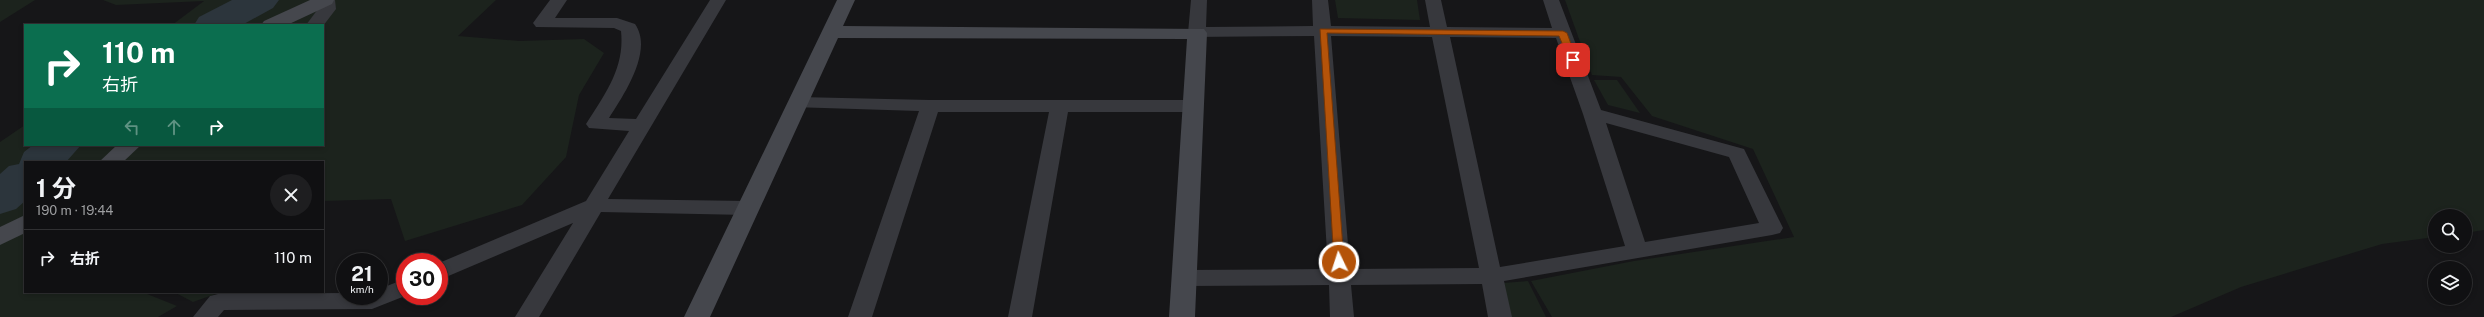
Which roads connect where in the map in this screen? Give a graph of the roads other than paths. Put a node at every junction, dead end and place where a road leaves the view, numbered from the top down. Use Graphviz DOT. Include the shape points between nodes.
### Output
graph roads {
  1 [pos="326,0"];
  2 [pos="559,0"];
  3 [pos="718,0"];
  4 [pos="846,0"];
  5 [pos="1199,0"];
  6 [pos="1320,0"];
  7 [pos="1433,0"];
  8 [pos="1551,0"];
  9 [pos="273,24"];
  10 [pos="316,24"];
  11 [pos="1323,31"];
  12 [pos="832,32"];
  13 [pos="1197,32"];
  14 [pos="1440,32"];
  15 [pos="1563,33"];
  16 [pos="799,103"];
  17 [pos="930,106"];
  18 [pos="1060,106"];
  19 [pos="1194,106"];
  20 [pos="1593,114"];
  21 [pos="642,125"];
  22 [pos="129,146"];
  23 [pos="111,161"];
  24 [pos="595,205"];
  25 [pos="747,208"];
  26 [pos="24,224"];
  27 [pos="0,237"];
  28 [pos="1638,250"];
  29 [pos="448,268"];
  30 [pos="1491,276"];
  31 [pos="1340,277"];
  32 [pos="1185,278"];
  33 [pos="396,292"];
  34 [pos="366,309"];
  35 [pos="206,317"];
  36 [pos="527,317"];
  37 [pos="697,317"];
  38 [pos="860,317"];
  39 [pos="1020,317"];
  40 [pos="1182,317"];
  41 [pos="1342,317"];
  42 [pos="1500,317"];
  1 -- 9 [label="street"];
  1 -- 10 [label="street" via="327,9"];
  2 -- 21 [label="street" via="542,23 617,23 629,28 632,39 629,70 596,124"];
  3 -- 21 [label="street"];
  4 -- 12 [label="street"];
  5 -- 13 [label="street"];
  6 -- 11 [label="street"];
  7 -- 14 [label="street"];
  8 -- 15 [label="street"];
  11 -- 13 [label="street"];
  11 -- 14 [label="street"];
  11 -- 31 [label="street"];
  12 -- 13 [label="street"];
  12 -- 16 [label="street"];
  13 -- 19 [label="street"];
  14 -- 15 [label="street"];
  14 -- 30 [label="street"];
  15 -- 20 [label="street"];
  16 -- 17 [label="street"];
  16 -- 25 [label="street"];
  17 -- 18 [label="street"];
  17 -- 38 [label="street"];
  18 -- 19 [label="street"];
  18 -- 39 [label="street"];
  19 -- 32 [label="street"];
  20 -- 28 [label="street"];
  20 -- 28 [label="street" via="1737,153 1772,228"];
  21 -- 24 [label="street"];
  22 -- 23 [label="street"];
  24 -- 25 [label="street"];
  24 -- 29 [label="street"];
  24 -- 36 [label="street"];
  25 -- 37 [label="street"];
  26 -- 27 [label="street"];
  28 -- 30 [label="street"];
  30 -- 31 [label="street"];
  30 -- 42 [label="street"];
  31 -- 32 [label="street"];
  31 -- 41 [label="street"];
  32 -- 40 [label="street"];
  33 -- 34 [label="street"];
  34 -- 35 [label="street" via="218,302"];
}
